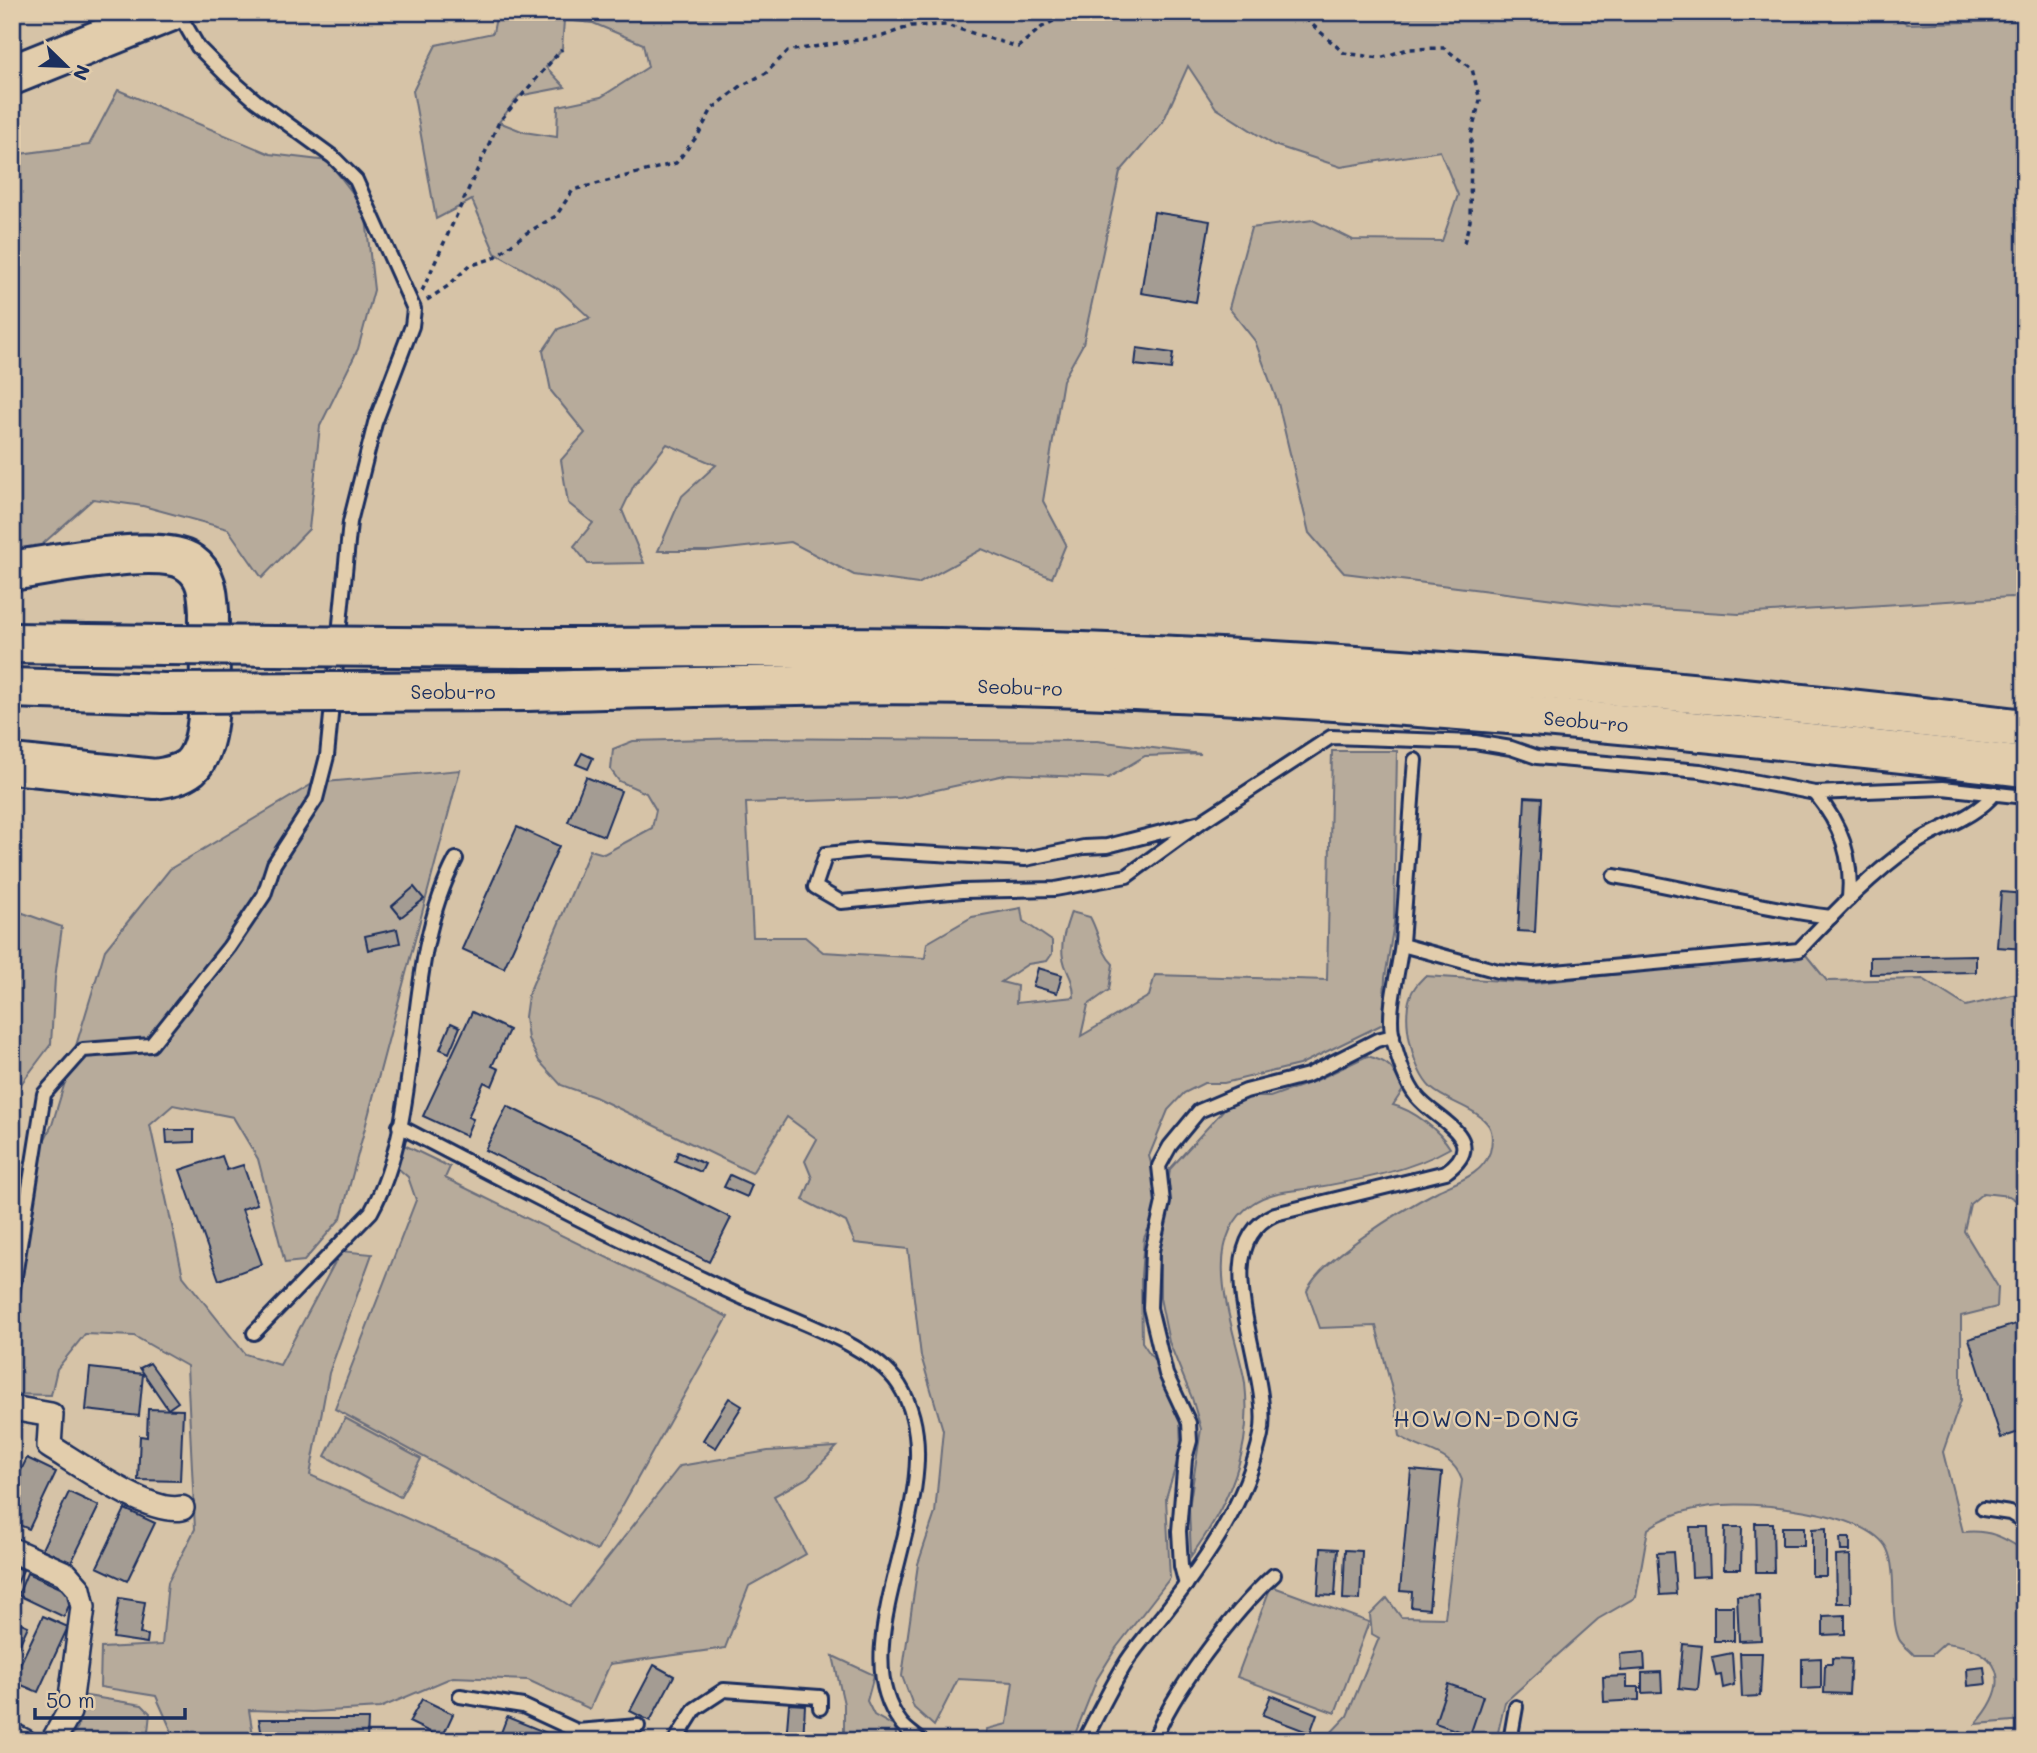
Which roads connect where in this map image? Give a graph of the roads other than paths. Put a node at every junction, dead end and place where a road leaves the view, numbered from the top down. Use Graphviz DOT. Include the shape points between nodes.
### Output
graph roads {
  1 [pos="169,12"];
  2 [pos="178,12"];
  3 [pos="12,75"];
  4 [pos="12,571"];
  5 [pos="16,642"];
  6 [pos="12,688"];
  7 [pos="2025,729"];
  8 [pos="1415,760"];
  9 [pos="12,764"];
  10 [pos="2025,767"];
  11 [pos="1815,793"];
  12 [pos="1995,793"];
  13 [pos="2025,797"];
  14 [pos="1201,822"];
  15 [pos="456,859"];
  16 [pos="1614,876"];
  17 [pos="1849,899"];
  18 [pos="1831,916"];
  19 [pos="1402,945"];
  20 [pos="1392,1036"];
  21 [pos="399,1126"];
  22 [pos="12,1295"];
  23 [pos="254,1333"];
  24 [pos="12,1408"];
  25 [pos="182,1508"];
  26 [pos="1983,1508"];
  27 [pos="2025,1522"];
  28 [pos="12,1550"];
  29 [pos="1274,1575"];
  30 [pos="1186,1585"];
  31 [pos="460,1696"];
  32 [pos="1516,1707"];
  33 [pos="820,1708"];
  34 [pos="638,1726"];
  35 [pos="12,1735"];
  36 [pos="574,1736"];
  37 [pos="24,1741"];
  38 [pos="53,1741"];
  39 [pos="675,1741"];
  40 [pos="921,1741"];
  41 [pos="1084,1741"];
  42 [pos="1154,1741"];
  43 [pos="1510,1741"];
  1 -- 3 [label="highway"];
  2 -- 22 [label="lane" via="198,47 226,75 356,180 414,309 412,326 375,423 350,522 327,756 316,799 274,864 264,895 151,1045 83,1050 44,1094"];
  4 -- 9 [label="highway" via="122,556 169,555 185,560 201,575 209,612 207,728 192,765 155,779"];
  5 -- 7 [label="highway, Seobu-ro, bridge" via="978,649 1304,663 1623,684"];
  6 -- 10 [label="highway, Seobu-ro, bridge" via="164,693 980,685 1308,699 1609,722"];
  8 -- 19 [label="lane"];
  11 -- 12 [label="lane" via="1943,788"];
  11 -- 14 [label="lane" via="1700,771 1548,759 1475,742 1331,737"];
  11 -- 17 [label="lane" via="1841,832"];
  12 -- 13 [label="lane"];
  12 -- 17 [label="lane" via="1986,804 1913,845"];
  14 -- 14 [label="lane" via="1107,846 1025,859 866,850 826,854 815,887 841,902 962,891 1055,889 1127,876"];
  15 -- 21 [label="lane" via="433,911"];
  16 -- 18 [label="lane" via="1748,905"];
  17 -- 18 [label="lane"];
  18 -- 19 [label="lane" via="1799,950 1533,974 1498,971"];
  19 -- 20 [label="lane"];
  20 -- 30 [label="lane" via="1307,1075 1199,1111 1159,1166 1163,1202 1152,1251 1150,1308 1166,1374 1189,1423 1179,1531"];
  20 -- 30 [label="lane" via="1409,1085 1418,1099 1455,1130 1463,1148 1455,1165 1446,1171 1275,1214 1262,1220 1247,1239 1241,1291 1260,1375 1261,1434 1232,1516"];
  21 -- 23 [label="lane" via="385,1181 371,1212"];
  21 -- 40 [label="lane" via="600,1230 826,1333 888,1371 909,1404 917,1446 915,1491 885,1618 884,1675 888,1697 901,1723"];
  24 -- 25 [label="street" via="51,1415 49,1446 149,1503 169,1511"];
  26 -- 27 [label="lane" via="2010,1513"];
  28 -- 38 [label="street" via="66,1574 79,1588 83,1607 69,1712"];
  29 -- 42 [label="lane" via="1193,1672 1165,1714"];
  30 -- 41 [label="lane" via="1128,1660"];
  31 -- 36 [label="lane" via="523,1706"];
  32 -- 43 [label="lane"];
  33 -- 39 [label="lane" via="820,1697 724,1690 695,1709"];
  34 -- 36 [label="lane"];
  35 -- 37 [label="street"];
}
